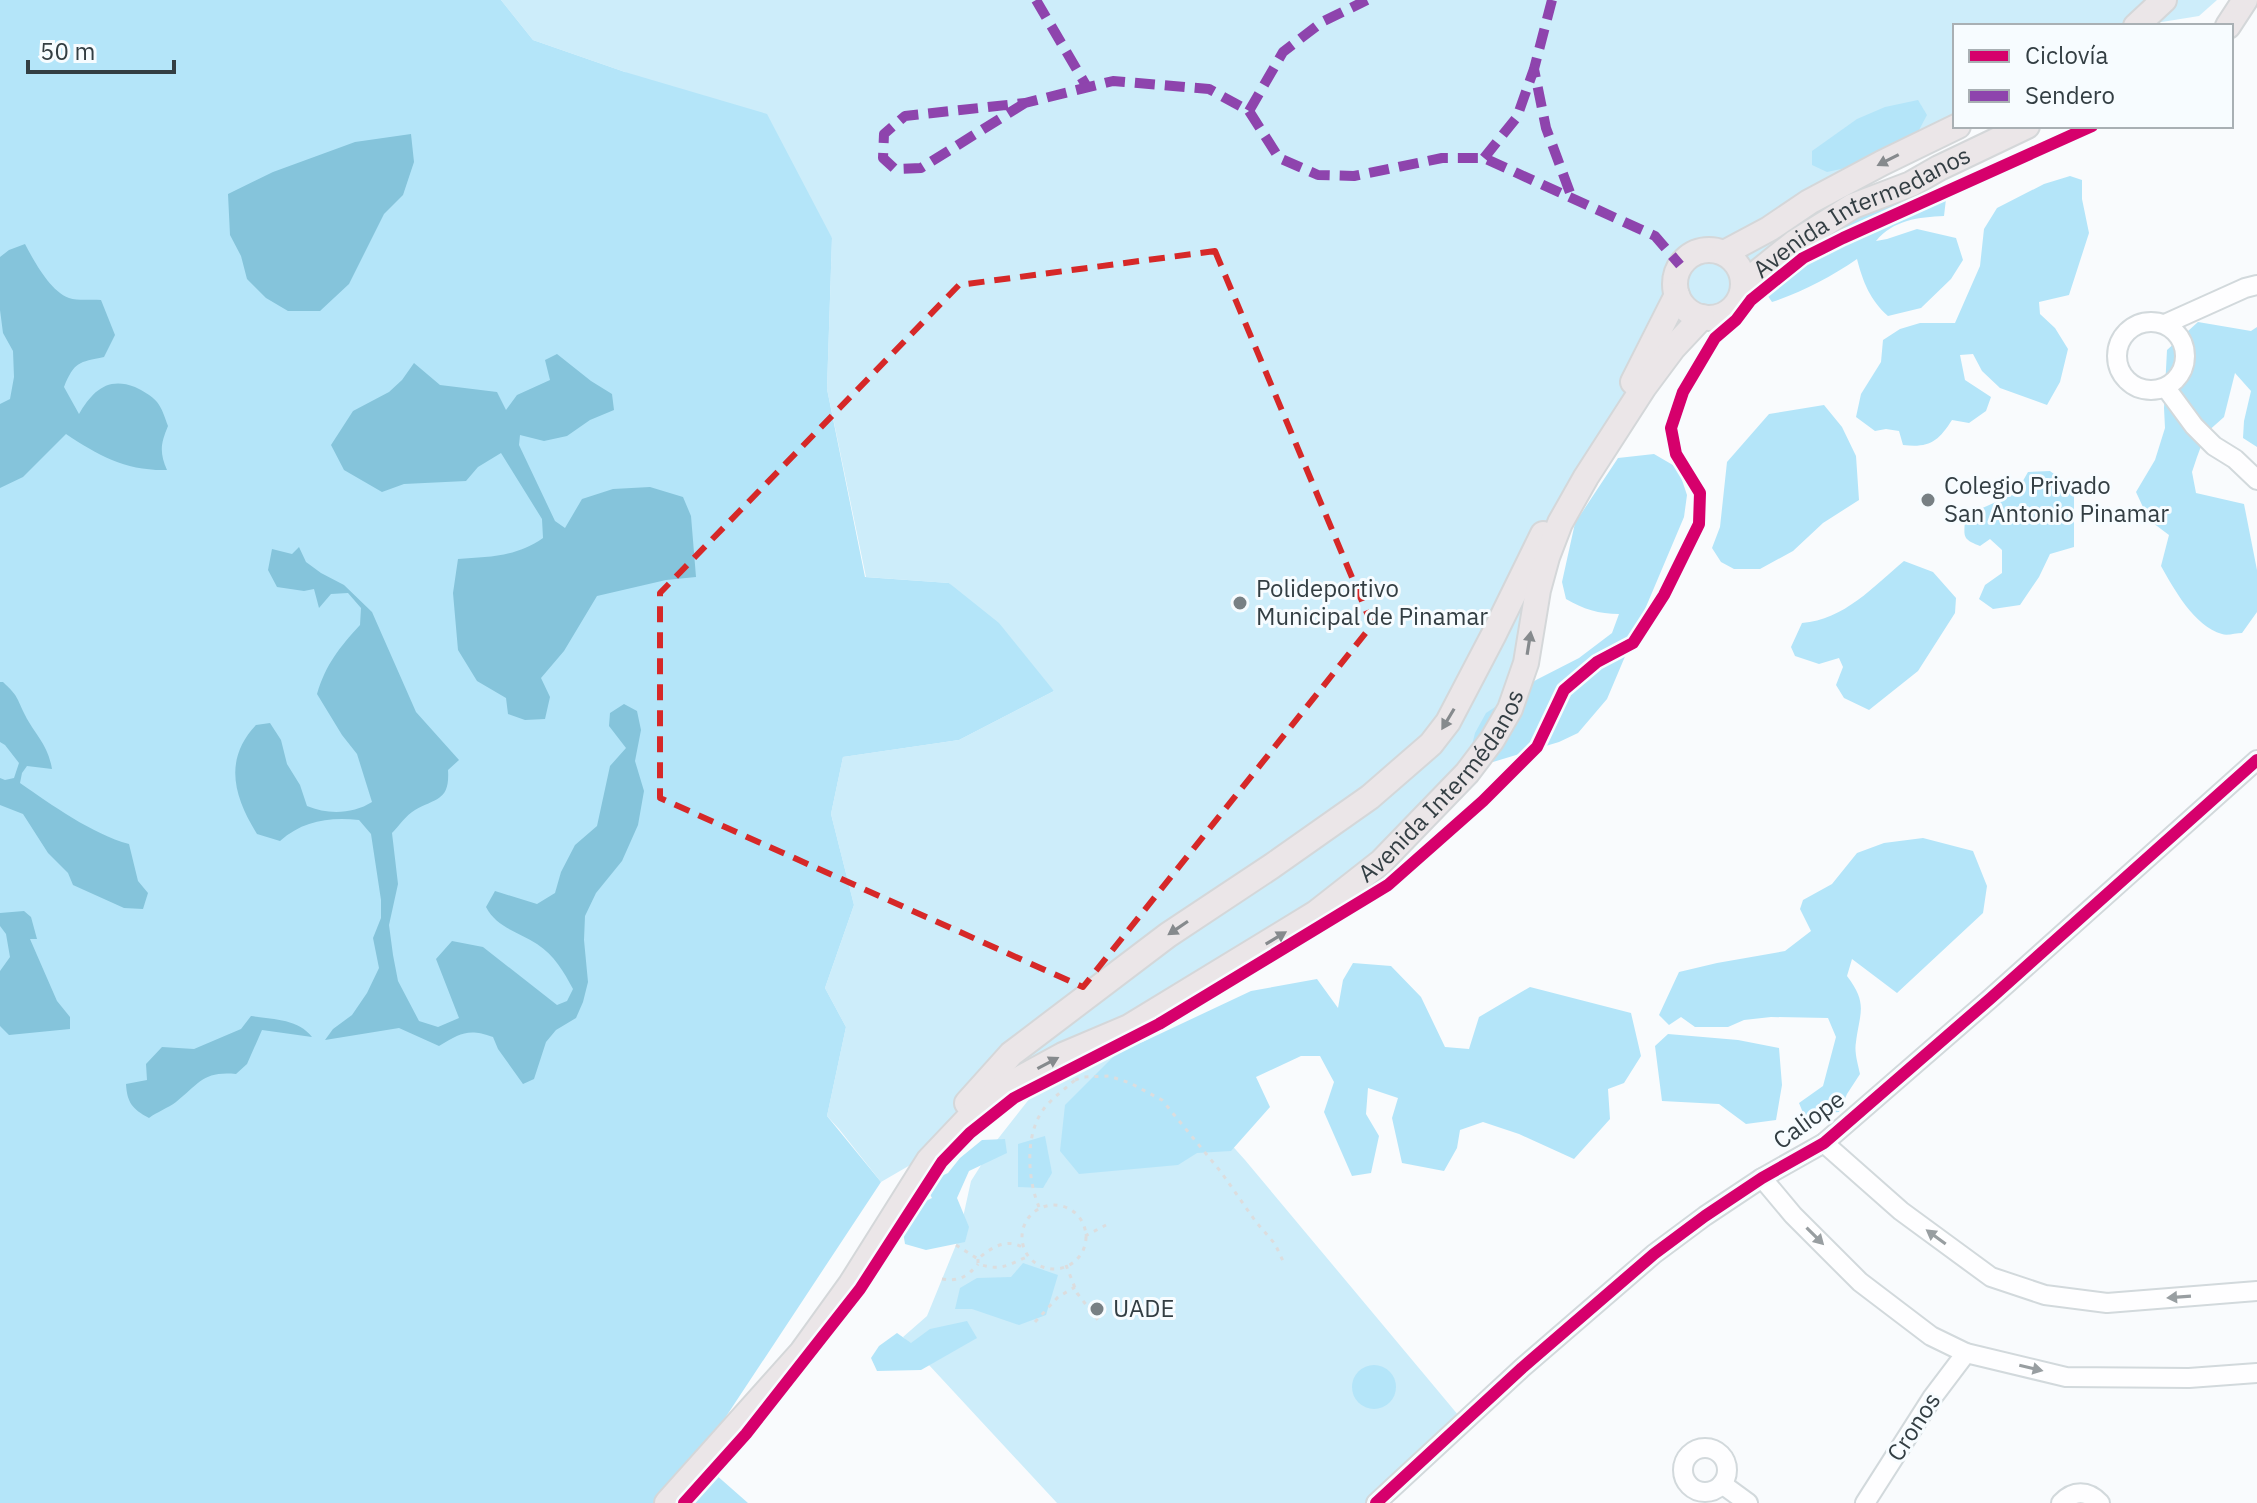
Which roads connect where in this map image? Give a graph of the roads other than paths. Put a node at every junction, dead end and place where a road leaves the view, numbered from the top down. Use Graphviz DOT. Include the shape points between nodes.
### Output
graph roads {
  1 [pos="2164,0"];
  2 [pos="2245,0"];
  3 [pos="2138,24"];
  4 [pos="2229,24"];
  5 [pos="1954,128"];
  6 [pos="2023,128"];
  7 [pos="1724,253"];
  8 [pos="1743,284"];
  9 [pos="2257,285"];
  10 [pos="1677,295"];
  11 [pos="1702,317"];
  12 [pos="2165,324"];
  13 [pos="2166,388"];
  14 [pos="2257,480"];
  15 [pos="2257,760"];
  16 [pos="1824,1143"];
  17 [pos="1762,1178"];
  18 [pos="2257,1291"];
  19 [pos="1966,1353"];
  20 [pos="2257,1373"];
  21 [pos="1722,1484"];
  22 [pos="657,1503"];
  23 [pos="667,1503"];
  24 [pos="1376,1503"];
  25 [pos="1748,1503"];
  26 [pos="1865,1503"];
  27 [pos="2061,1503"];
  28 [pos="2100,1503"];
  1 -- 3 [label="main road"];
  2 -- 4 [label="main road"];
  5 -- 7 [label="main road, one-way" via="1809,202"];
  6 -- 8 [label="main road, Avenida Intermedanos" via="1911,184 1853,206"];
  7 -- 8 [label="main road" via="1741,270"];
  7 -- 10 [label="main road" via="1700,251 1689,256 1675,279"];
  8 -- 11 [label="main road" via="1742,295 1726,313"];
  9 -- 12 [label="street"];
  10 -- 11 [label="main road" via="1686,309"];
  10 -- 22 [label="main road, Avenida Intermédanos, one-way" via="1634,381 1533,552 1455,709 1431,744 1370,797 1168,935 1011,1054 924,1157 846,1281 796,1348"];
  23 -- 11 [label="main road, Avenida Intermédanos, one-way" via="798,1357 929,1160 982,1104 1063,1055 1129,1027 1316,913 1381,862 1467,773 1510,709 1560,523 1644,387"];
  12 -- 13 [label="street" via="2185,349 2182,371"];
  12 -- 13 [label="street" via="2153,321 2132,327 2123,335 2117,357 2125,378 2134,385"];
  13 -- 14 [label="street" via="2194,426"];
  15 -- 16 [label="street, Caliope"];
  16 -- 17 [label="street, Caliope"];
  18 -- 16 [label="street, one-way" via="2107,1303 2045,1295 1991,1277 1901,1211"];
  17 -- 19 [label="street, one-way" via="1860,1282 1931,1336"];
  17 -- 24 [label="street, Caliope" via="1654,1254"];
  19 -- 20 [label="street, one-way" via="2066,1377"];
  19 -- 26 [label="street, Cronos"];
  21 -- 25 [label="street"];
  27 -- 28 [label="street" via="2076,1493 2092,1495"];
}
